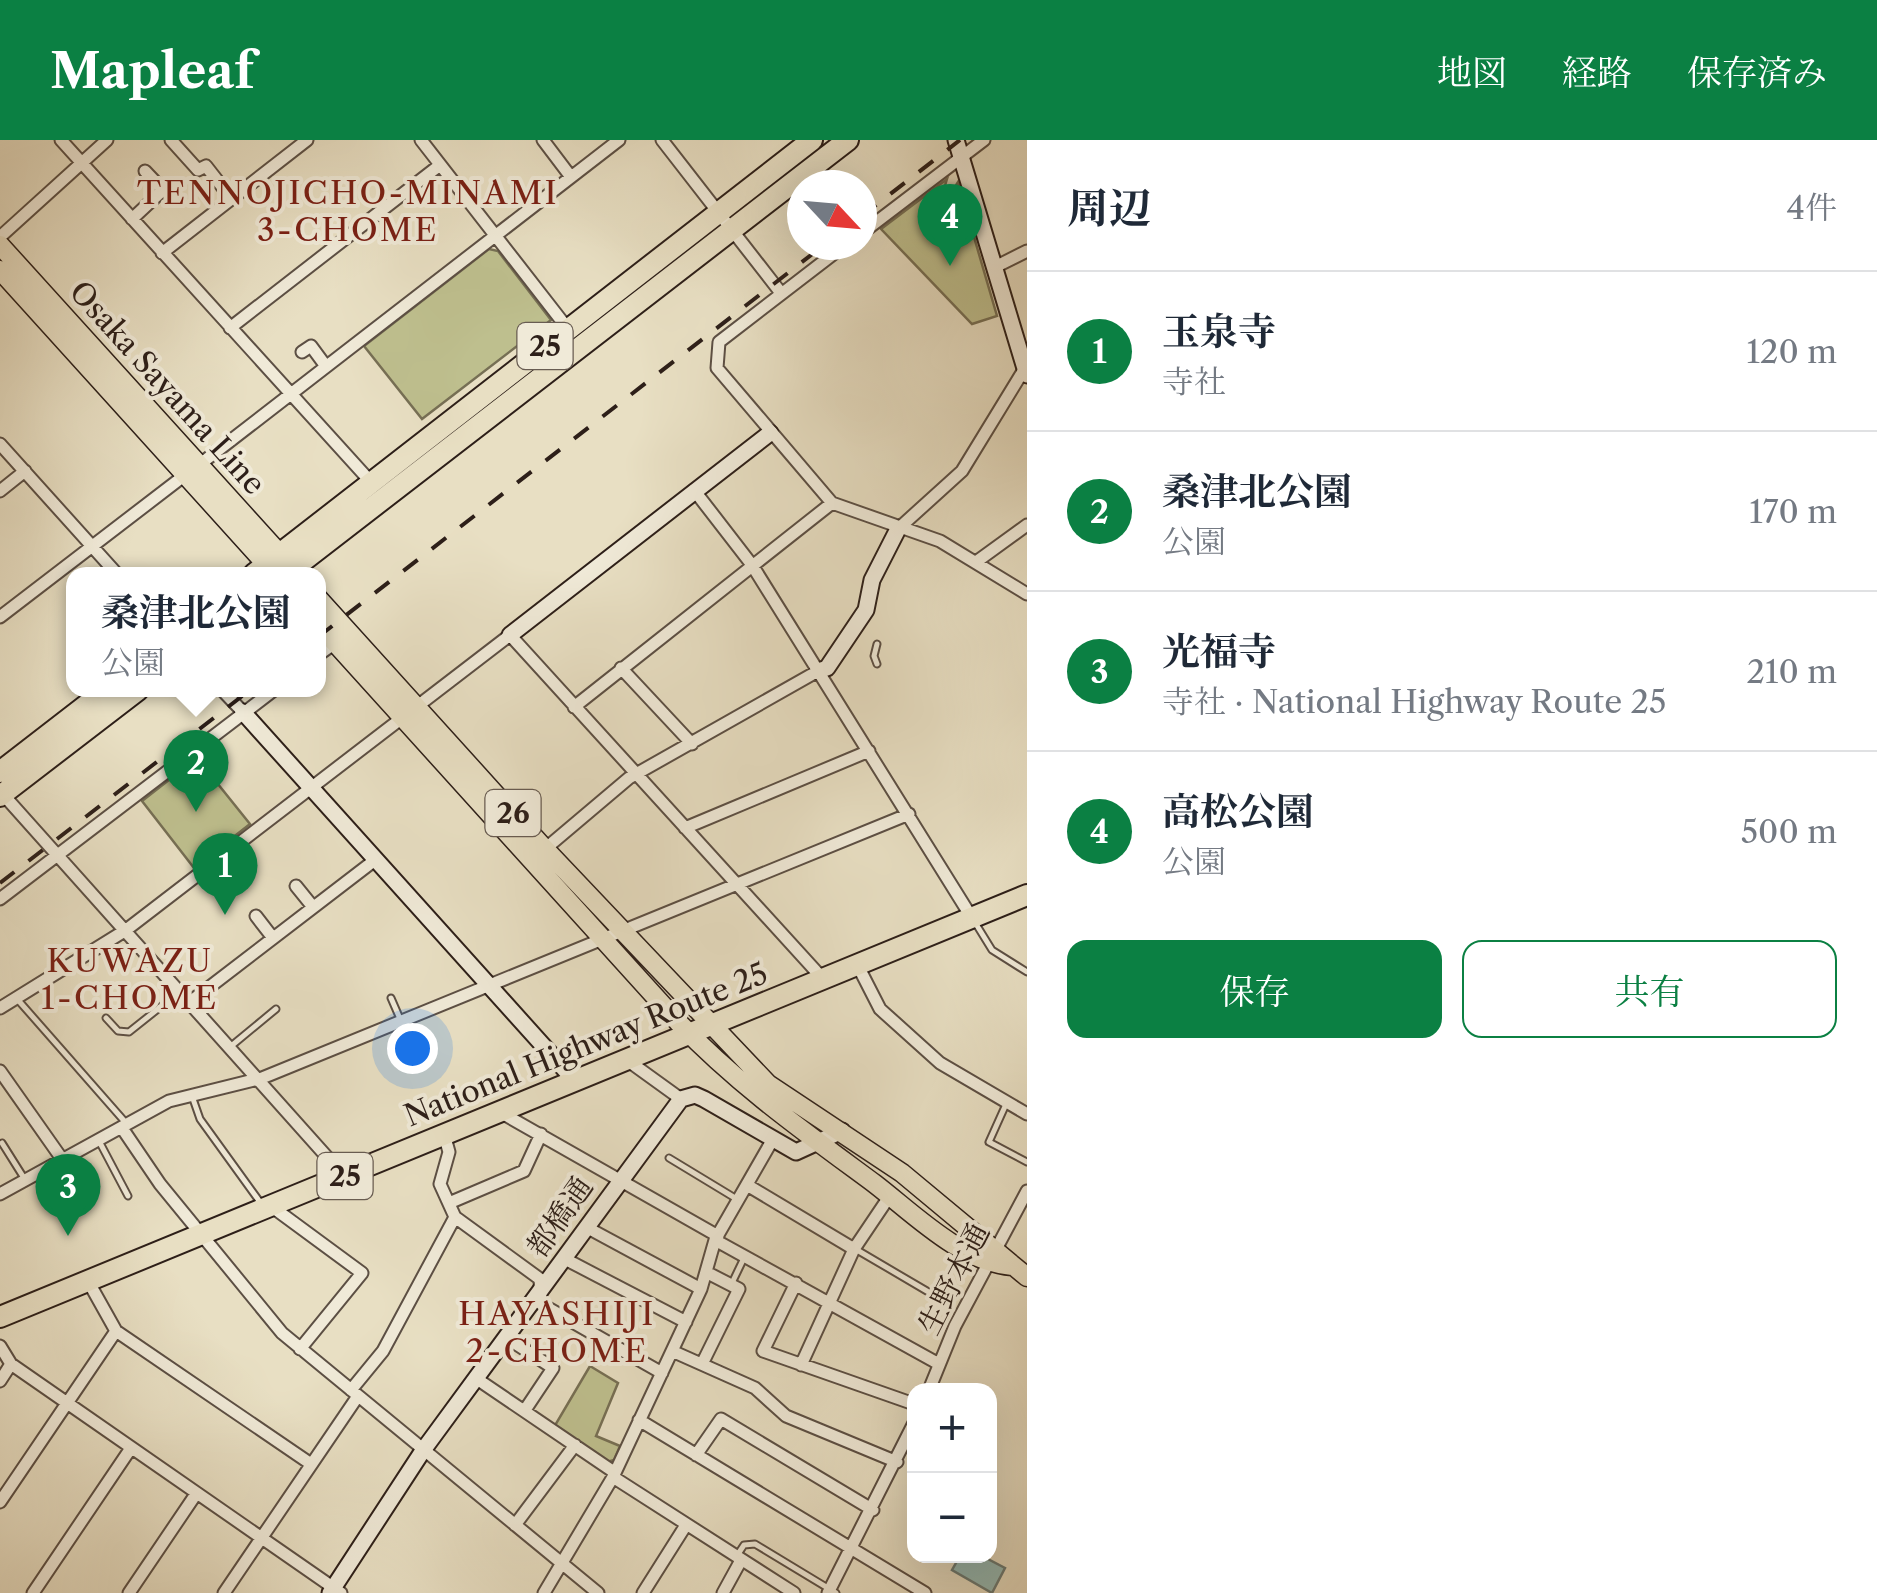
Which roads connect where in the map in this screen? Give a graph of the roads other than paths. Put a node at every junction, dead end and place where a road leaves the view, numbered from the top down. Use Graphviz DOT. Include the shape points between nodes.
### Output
graph roads {
  1 [pos="61,140"];
  2 [pos="107,140"];
  3 [pos="172,140"];
  4 [pos="306,140"];
  5 [pos="420,140"];
  6 [pos="543,140"];
  7 [pos="619,140"];
  8 [pos="662,140"];
  9 [pos="812,140"];
  10 [pos="848,140"];
  11 [pos="984,140"];
  12 [pos="959,148"];
  13 [pos="82,163"];
  14 [pos="440,165"];
  15 [pos="145,171"];
  16 [pos="571,177"];
  17 [pos="232,198"];
  18 [pos="719,213"];
  19 [pos="132,219"];
  20 [pos="877,220"];
  21 [pos="733,230"];
  22 [pos="494,235"];
  23 [pos="0,237"];
  24 [pos="0,246"];
  25 [pos="1027,251"];
  26 [pos="162,252"];
  27 [pos="825,260"];
  28 [pos="995,266"];
  29 [pos="0,270"];
  30 [pos="781,294"];
  31 [pos="230,328"];
  32 [pos="568,329"];
  33 [pos="302,352"];
  34 [pos="1025,362"];
  35 [pos="324,365"];
  36 [pos="288,395"];
  37 [pos="770,434"];
  38 [pos="0,444"];
  39 [pos="192,470"];
  40 [pos="25,472"];
  41 [pos="370,482"];
  42 [pos="694,490"];
  43 [pos="0,491"];
  44 [pos="832,503"];
  45 [pos="1027,524"];
  46 [pos="898,528"];
  47 [pos="92,545"];
  48 [pos="976,562"];
  49 [pos="752,565"];
  50 [pos="111,567"];
  51 [pos="277,567"];
  52 [pos="281,567"];
  53 [pos="282,567"];
  54 [pos="1027,594"];
  55 [pos="326,608"];
  56 [pos="0,617"];
  57 [pos="326,632"];
  58 [pos="510,635"];
  59 [pos="335,642"];
  60 [pos="877,644"];
  61 [pos="326,649"];
  62 [pos="877,664"];
  63 [pos="620,668"];
  64 [pos="818,670"];
  65 [pos="97,697"];
  66 [pos="129,697"];
  67 [pos="229,697"];
  68 [pos="264,697"];
  69 [pos="574,707"];
  70 [pos="244,712"];
  71 [pos="409,713"];
  72 [pos="692,744"];
  73 [pos="869,751"];
  74 [pos="0,772"];
  75 [pos="638,775"];
  76 [pos="311,787"];
  77 [pos="1,794"];
  78 [pos="909,814"];
  79 [pos="686,828"];
  80 [pos="545,849"];
  81 [pos="58,854"];
  82 [pos="375,860"];
  83 [pos="736,885"];
  84 [pos="296,886"];
  85 [pos="1027,895"];
  86 [pos="0,899"];
  87 [pos="313,907"];
  88 [pos="256,916"];
  89 [pos="972,918"];
  90 [pos="126,930"];
  91 [pos="613,936"];
  92 [pos="273,938"];
  93 [pos="858,966"];
  94 [pos="1027,972"];
  95 [pos="824,980"];
  96 [pos="488,985"];
  97 [pos="181,992"];
  98 [pos="16,998"];
  99 [pos="391,998"];
  100 [pos="190,1002"];
  101 [pos="0,1008"];
  102 [pos="276,1009"];
  103 [pos="106,1018"];
  104 [pos="400,1021"];
  105 [pos="710,1026"];
  106 [pos="690,1034"];
  107 [pos="230,1047"];
  108 [pos="627,1060"];
  109 [pos="0,1070"];
  110 [pos="258,1078"];
  111 [pos="574,1081"];
  112 [pos="4,1085"];
  113 [pos="192,1096"];
  114 [pos="681,1100"];
  115 [pos="1007,1102"];
  116 [pos="500,1112"];
  117 [pos="1027,1114"];
  118 [pos="124,1127"];
  119 [pos="842,1131"];
  120 [pos="444,1134"];
  121 [pos="541,1134"];
  122 [pos="99,1140"];
  123 [pos="773,1140"];
  124 [pos="2,1143"];
  125 [pos="817,1144"];
  126 [pos="669,1158"];
  127 [pos="62,1159"];
  128 [pos="1027,1162"];
  129 [pos="344,1176"];
  130 [pos="621,1179"];
  131 [pos="26,1180"];
  132 [pos="746,1186"];
  133 [pos="1027,1191"];
  134 [pos="0,1194"];
  135 [pos="128,1196"];
  136 [pos="889,1197"];
  137 [pos="738,1200"];
  138 [pos="449,1202"];
  139 [pos="268,1207"];
  140 [pos="455,1217"];
  141 [pos="586,1227"];
  142 [pos="202,1233"];
  143 [pos="716,1238"];
  144 [pos="854,1249"];
  145 [pos="745,1256"];
  146 [pos="993,1258"];
  147 [pos="565,1259"];
  148 [pos="1020,1271"];
  149 [pos="706,1272"];
  150 [pos="88,1281"];
  151 [pos="796,1283"];
  152 [pos="731,1285"];
  153 [pos="544,1287"];
  154 [pos="701,1289"];
  155 [pos="937,1298"];
  156 [pos="828,1302"];
  157 [pos="0,1317"];
  158 [pos="686,1322"];
  159 [pos="116,1331"];
  160 [pos="507,1338"];
  161 [pos="0,1346"];
  162 [pos="300,1349"];
  163 [pos="672,1351"];
  164 [pos="11,1364"];
  165 [pos="702,1364"];
  166 [pos="939,1364"];
  167 [pos="801,1365"];
  168 [pos="662,1373"];
  169 [pos="477,1379"];
  170 [pos="0,1381"];
  171 [pos="931,1383"];
  172 [pos="354,1393"];
  173 [pos="67,1402"];
  174 [pos="907,1402"];
  175 [pos="525,1410"];
  176 [pos="639,1420"];
  177 [pos="907,1439"];
  178 [pos="575,1445"];
  179 [pos="132,1448"];
  180 [pos="424,1450"];
  181 [pos="696,1455"];
  182 [pos="897,1462"];
  183 [pos="311,1464"];
  184 [pos="614,1475"];
  185 [pos="196,1494"];
  186 [pos="0,1502"];
  187 [pos="873,1510"];
  188 [pos="515,1525"];
  189 [pos="686,1525"];
  190 [pos="262,1537"];
  191 [pos="852,1550"];
  192 [pos="738,1560"];
  193 [pos="562,1564"];
  194 [pos="335,1591"];
  195 [pos="831,1592"];
  196 [pos="33,1593"];
  197 [pos="130,1593"];
  198 [pos="224,1593"];
  199 [pos="544,1593"];
  200 [pos="598,1593"];
  201 [pos="643,1593"];
  202 [pos="723,1593"];
  203 [pos="794,1593"];
  204 [pos="925,1593"];
  1 -- 13 [label="street"];
  2 -- 13 [label="street"];
  3 -- 17 [label="street"];
  4 -- 17 [label="street"];
  5 -- 14 [label="street"];
  6 -- 16 [label="street"];
  7 -- 16 [label="street"];
  8 -- 18 [label="street"];
  9 -- 18 [label="highway, 25"];
  10 -- 21 [label="highway, 25"];
  11 -- 12 [label="street"];
  12 -- 20 [label="street"];
  12 -- 28 [label="street"];
  13 -- 19 [label="street"];
  13 -- 23 [label="street"];
  14 -- 22 [label="street"];
  14 -- 31 [label="street"];
  15 -- 19 [label="street" via="163,190"];
  16 -- 22 [label="street"];
  17 -- 26 [label="street"];
  18 -- 21 [label="street"];
  18 -- 32 [label="highway, 25"];
  19 -- 26 [label="street"];
  21 -- 30 [label="street"];
  21 -- 53 [label="highway, 25"];
  22 -- 32 [label="street"];
  22 -- 35 [label="street"];
  24 -- 39 [label="main road, Osaka Sayama Line"];
  25 -- 28 [label="street"];
  26 -- 31 [label="street"];
  27 -- 30 [label="street"];
  28 -- 34 [label="street"];
  29 -- 39 [label="main road, Osaka Sayama Line"];
  30 -- 37 [label="street" via="715,350 717,368"];
  31 -- 36 [label="street"];
  32 -- 41 [label="highway, 25"];
  33 -- 35 [label="street" via="311,346"];
  34 -- 46 [label="street" via="962,472"];
  35 -- 36 [label="street"];
  36 -- 39 [label="street"];
  36 -- 41 [label="street"];
  37 -- 42 [label="street"];
  37 -- 44 [label="street"];
  38 -- 40 [label="street"];
  39 -- 47 [label="street"];
  39 -- 51 [label="main road, Osaka Sayama Line"];
  40 -- 43 [label="street"];
  40 -- 47 [label="street"];
  41 -- 52 [label="highway, 25"];
  42 -- 49 [label="street"];
  42 -- 58 [label="street"];
  44 -- 46 [label="street"];
  44 -- 49 [label="street"];
  45 -- 48 [label="street"];
  46 -- 48 [label="street"];
  46 -- 64 [label="street" via="872,580 866,610"];
  47 -- 50 [label="street"];
  47 -- 56 [label="street"];
  48 -- 54 [label="street"];
  49 -- 63 [label="street"];
  49 -- 64 [label="street"];
  55 -- 71 [label="main road, 26"];
  57 -- 59 [label="main road, 26"];
  58 -- 69 [label="street"];
  58 -- 71 [label="street"];
  59 -- 61 [label="street"];
  59 -- 71 [label="main road, 26"];
  60 -- 62 [label="lane"];
  63 -- 69 [label="street"];
  63 -- 72 [label="street"];
  64 -- 72 [label="street"];
  64 -- 73 [label="street"];
  65 -- 74 [label="highway"];
  66 -- 77 [label="highway"];
  67 -- 70 [label="street"];
  68 -- 70 [label="street"];
  69 -- 75 [label="street"];
  70 -- 76 [label="street"];
  70 -- 81 [label="street"];
  71 -- 76 [label="street"];
  71 -- 80 [label="main road, 26"];
  71 -- 91 [label="main road, 26"];
  72 -- 75 [label="street"];
  73 -- 78 [label="street"];
  73 -- 79 [label="street"];
  75 -- 79 [label="street"];
  75 -- 80 [label="street"];
  76 -- 82 [label="street"];
  76 -- 90 [label="street"];
  77 -- 81 [label="street"];
  78 -- 83 [label="street"];
  78 -- 89 [label="street"];
  79 -- 83 [label="street"];
  80 -- 91 [label="main road, 26"];
  81 -- 86 [label="street"];
  81 -- 90 [label="street"];
  82 -- 87 [label="street"];
  82 -- 96 [label="street"];
  83 -- 91 [label="street"];
  83 -- 95 [label="street"];
  84 -- 87 [label="street"];
  85 -- 89 [label="highway, National Highway Route 25 / 25"];
  87 -- 92 [label="street"];
  88 -- 92 [label="street"];
  89 -- 93 [label="highway, National Highway Route 25 / 25"];
  89 -- 94 [label="lane" via="992,950"];
  90 -- 97 [label="street"];
  90 -- 98 [label="street"];
  91 -- 96 [label="street"];
  91 -- 105 [label="main road, 26"];
  91 -- 106 [label="main road, 26"];
  92 -- 100 [label="street"];
  93 -- 95 [label="highway, National Highway Route 25 / 25"];
  93 -- 115 [label="street" via="880,1008 940,1063"];
  95 -- 105 [label="highway, National Highway Route 25 / 25"];
  96 -- 104 [label="street"];
  96 -- 111 [label="street"];
  97 -- 100 [label="street"];
  97 -- 103 [label="lane" via="129,1032 118,1032"];
  98 -- 101 [label="street"];
  98 -- 118 [label="lane"];
  99 -- 104 [label="lane"];
  100 -- 107 [label="street"];
  102 -- 107 [label="lane"];
  104 -- 110 [label="street"];
  105 -- 106 [label="highway, National Highway Route 25 / 25"];
  105 -- 119 [label="main road" via="768,1084"];
  106 -- 108 [label="highway, National Highway Route 25 / 25"];
  106 -- 125 [label="main road"];
  107 -- 110 [label="street"];
  108 -- 111 [label="highway, National Highway Route 25 / 25"];
  108 -- 114 [label="street"];
  109 -- 112 [label="street"];
  110 -- 113 [label="street"];
  110 -- 129 [label="street"];
  111 -- 116 [label="highway, National Highway Route 25 / 25"];
  112 -- 127 [label="street"];
  113 -- 118 [label="street" via="169,1100"];
  113 -- 139 [label="lane" via="200,1118"];
  114 -- 123 [label="street" via="695,1095"];
  114 -- 130 [label="street, 都橋通"];
  115 -- 117 [label="street"];
  115 -- 128 [label="lane" via="990,1142"];
  116 -- 120 [label="highway, National Highway Route 25 / 25"];
  116 -- 121 [label="street"];
  118 -- 122 [label="street"];
  118 -- 142 [label="street"];
  119 -- 125 [label="street"];
  119 -- 146 [label="main road" via="902,1173"];
  120 -- 129 [label="highway, National Highway Route 25 / 25"];
  120 -- 138 [label="street" via="450,1152 440,1184"];
  121 -- 130 [label="street"];
  121 -- 138 [label="street" via="524,1170"];
  122 -- 127 [label="street"];
  122 -- 135 [label="lane"];
  123 -- 125 [label="street" via="796,1152"];
  123 -- 132 [label="street"];
  124 -- 131 [label="lane"];
  125 -- 136 [label="main road"];
  126 -- 137 [label="lane"];
  127 -- 131 [label="street"];
  129 -- 139 [label="highway, National Highway Route 25 / 25"];
  130 -- 141 [label="street, 都橋通"];
  130 -- 143 [label="street"];
  131 -- 134 [label="street"];
  132 -- 137 [label="street"];
  132 -- 144 [label="street"];
  133 -- 146 [label="street, 生野本通"];
  136 -- 144 [label="street"];
  136 -- 146 [label="main road"];
  137 -- 143 [label="street"];
  138 -- 140 [label="street"];
  139 -- 142 [label="highway, National Highway Route 25 / 25"];
  139 -- 162 [label="street" via="362,1273"];
  140 -- 153 [label="street"];
  140 -- 172 [label="street"];
  141 -- 147 [label="street, 都橋通"];
  141 -- 154 [label="street"];
  142 -- 150 [label="highway, National Highway Route 25 / 25"];
  142 -- 162 [label="street"];
  143 -- 145 [label="street"];
  143 -- 149 [label="street"];
  144 -- 155 [label="lane"];
  144 -- 156 [label="street"];
  145 -- 151 [label="street"];
  145 -- 152 [label="lane"];
  146 -- 148 [label="main road"];
  146 -- 166 [label="street, 生野本通"];
  147 -- 153 [label="street, 都橋通"];
  147 -- 158 [label="street"];
  149 -- 152 [label="street"];
  149 -- 154 [label="street"];
  150 -- 157 [label="highway, National Highway Route 25 / 25"];
  150 -- 159 [label="street"];
  151 -- 156 [label="street"];
  151 -- 167 [label="street" via="763,1351"];
  152 -- 165 [label="street" via="739,1289"];
  153 -- 160 [label="street, 都橋通"];
  153 -- 168 [label="street" via="541,1304"];
  154 -- 158 [label="street"];
  156 -- 166 [label="street"];
  156 -- 167 [label="street"];
  158 -- 163 [label="street"];
  159 -- 173 [label="street"];
  159 -- 183 [label="street"];
  160 -- 169 [label="street, 都橋通"];
  160 -- 175 [label="street" via="552,1368"];
  161 -- 164 [label="street"];
  162 -- 172 [label="street"];
  163 -- 165 [label="street"];
  163 -- 168 [label="street"];
  164 -- 170 [label="street"];
  164 -- 173 [label="street"];
  165 -- 182 [label="street" via="755,1388 786,1416"];
  166 -- 171 [label="street, 生野本通"];
  167 -- 174 [label="street"];
  168 -- 176 [label="street"];
  169 -- 175 [label="street"];
  169 -- 180 [label="street, 都橋通"];
  172 -- 180 [label="street"];
  172 -- 183 [label="street"];
  173 -- 179 [label="street"];
  173 -- 186 [label="street"];
  175 -- 178 [label="street"];
  176 -- 181 [label="street"];
  176 -- 184 [label="street"];
  177 -- 182 [label="street"];
  178 -- 184 [label="street"];
  178 -- 188 [label="street"];
  179 -- 185 [label="street"];
  179 -- 196 [label="street"];
  180 -- 188 [label="street"];
  180 -- 194 [label="street, 都橋通"];
  181 -- 187 [label="street" via="721,1419"];
  181 -- 191 [label="street"];
  182 -- 187 [label="street"];
  183 -- 190 [label="street"];
  184 -- 189 [label="street"];
  184 -- 193 [label="street"];
  185 -- 190 [label="street"];
  185 -- 197 [label="street"];
  187 -- 191 [label="street"];
  188 -- 193 [label="street"];
  189 -- 192 [label="street"];
  189 -- 201 [label="street"];
  190 -- 194 [label="street"];
  190 -- 198 [label="street"];
  191 -- 195 [label="street"];
  191 -- 204 [label="street"];
  192 -- 195 [label="lane" via="744,1545 755,1544"];
  192 -- 202 [label="street"];
  192 -- 203 [label="street"];
  193 -- 199 [label="street"];
  193 -- 200 [label="street"];
}
